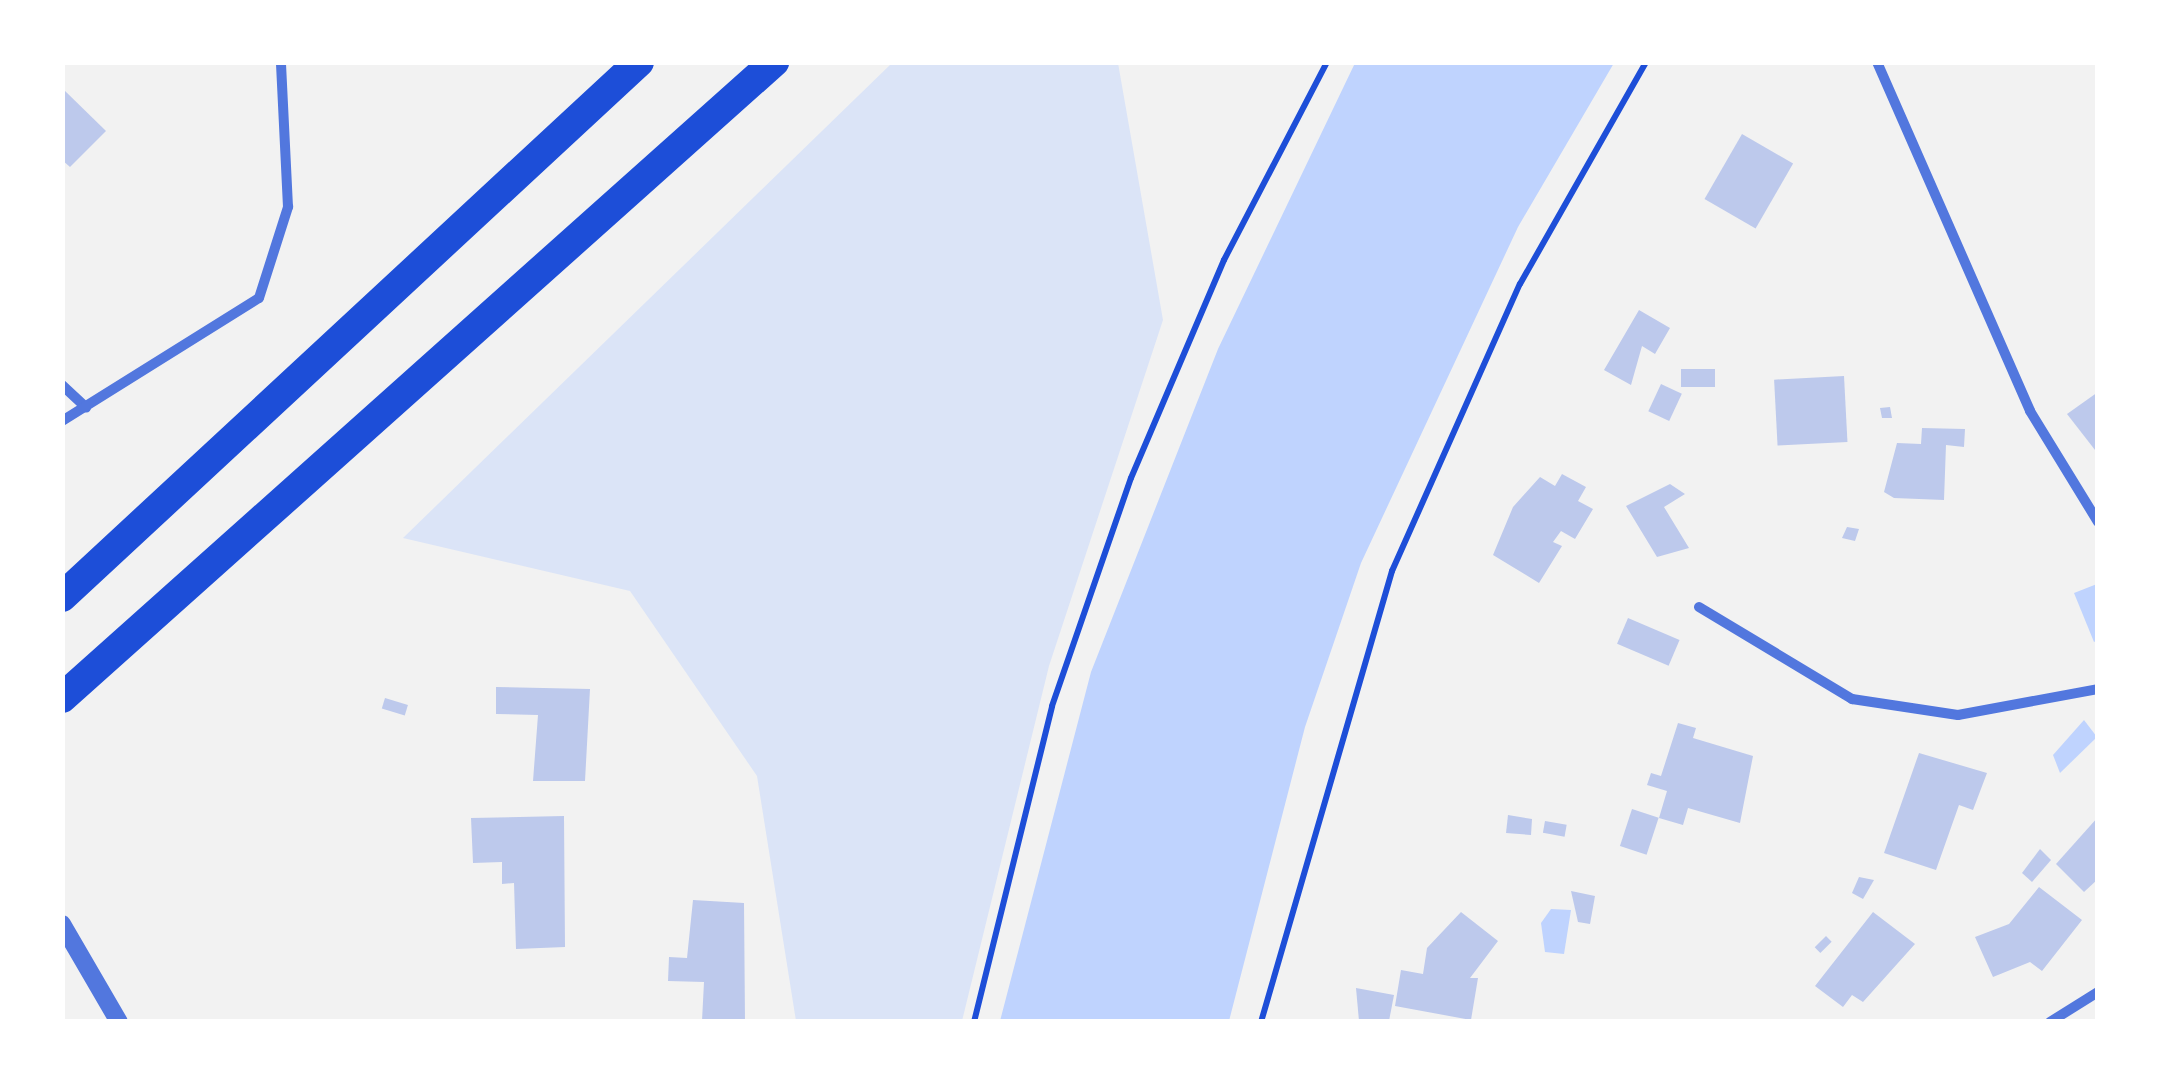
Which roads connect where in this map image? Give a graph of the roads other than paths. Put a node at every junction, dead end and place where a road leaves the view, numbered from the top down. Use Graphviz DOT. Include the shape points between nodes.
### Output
graph roads {
  1 [pos="280,62"];
  2 [pos="639,62"];
  3 [pos="774,62"];
  4 [pos="1877,62"];
  5 [pos="62,386"];
  6 [pos="86,407"];
  7 [pos="62,421"];
  8 [pos="2098,522"];
  9 [pos="62,597"];
  10 [pos="1699,608"];
  11 [pos="2098,689"];
  12 [pos="62,698"];
  13 [pos="62,924"];
  14 [pos="2098,992"];
  15 [pos="120,1022"];
  16 [pos="2050,1022"];
  1 -- 6 [label="street" via="288,208 260,298"];
  2 -- 9 [label="highway"];
  3 -- 12 [label="highway"];
  4 -- 8 [label="street" via="2030,411"];
  5 -- 6 [label="street"];
  6 -- 7 [label="street"];
  10 -- 11 [label="street" via="1852,699 1958,715"];
  13 -- 15 [label="street"];
  14 -- 16 [label="street"];
}
